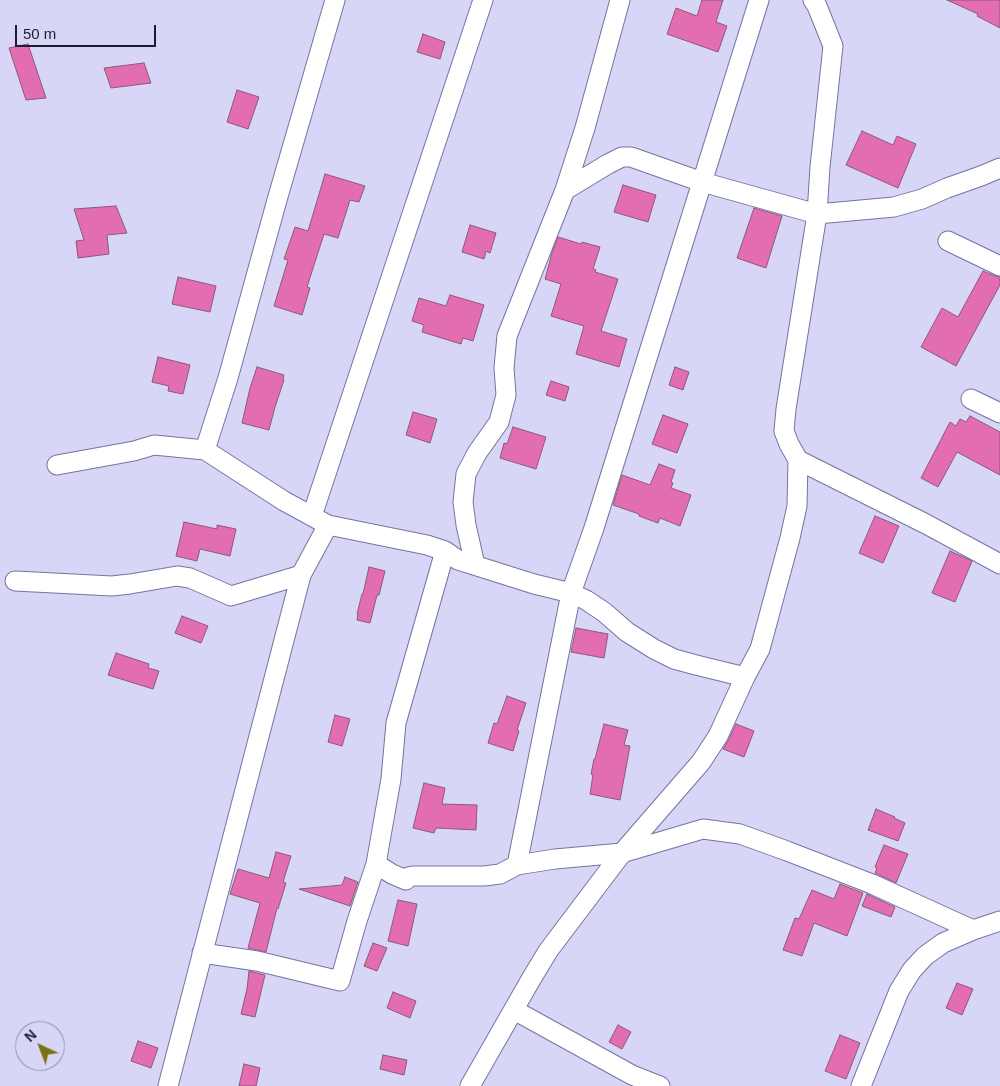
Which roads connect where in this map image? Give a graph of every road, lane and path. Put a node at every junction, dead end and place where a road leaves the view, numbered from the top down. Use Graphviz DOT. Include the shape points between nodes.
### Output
graph roads {
  1 [pos="335,0"];
  2 [pos="483,0"];
  3 [pos="620,0"];
  4 [pos="759,0"];
  5 [pos="813,0"];
  6 [pos="1000,168"];
  7 [pos="702,182"];
  8 [pos="565,190"];
  9 [pos="817,214"];
  10 [pos="948,241"];
  11 [pos="1000,266"];
  12 [pos="971,399"];
  13 [pos="1000,413"];
  14 [pos="205,450"];
  15 [pos="798,460"];
  16 [pos="57,465"];
  17 [pos="312,516"];
  18 [pos="328,525"];
  19 [pos="445,551"];
  20 [pos="1000,564"];
  21 [pos="476,565"];
  22 [pos="301,575"];
  23 [pos="15,581"];
  24 [pos="571,593"];
  25 [pos="745,677"];
  26 [pos="622,853"];
  27 [pos="376,864"];
  28 [pos="516,865"];
  29 [pos="1000,921"];
  30 [pos="973,930"];
  31 [pos="202,953"];
  32 [pos="514,1010"];
  33 [pos="168,1086"];
  34 [pos="470,1086"];
  35 [pos="660,1086"];
  36 [pos="860,1086"];
  1 -- 14 [label="street"];
  2 -- 17 [label="street"];
  3 -- 8 [label="street"];
  4 -- 7 [label="street"];
  5 -- 9 [label="street" via="833,46"];
  6 -- 9 [label="street" via="894,207"];
  7 -- 8 [label="street" via="631,157 608,164"];
  7 -- 9 [label="street"];
  7 -- 24 [label="street"];
  8 -- 21 [label="street" via="507,336 506,395 499,422 466,474 463,502"];
  9 -- 15 [label="street" via="784,432"];
  10 -- 11 [label="street"];
  12 -- 13 [label="street"];
  14 -- 16 [label="street" via="154,445"];
  14 -- 17 [label="street"];
  15 -- 20 [label="street"];
  15 -- 25 [label="street" via="797,506 790,538 760,649"];
  17 -- 18 [label="street"];
  18 -- 19 [label="street" via="427,544"];
  18 -- 22 [label="street"];
  19 -- 21 [label="street" via="458,560"];
  19 -- 27 [label="street" via="396,723 391,779"];
  21 -- 24 [label="street"];
  22 -- 23 [label="street" via="231,596 190,578 177,576 112,586"];
  22 -- 31 [label="street"];
  24 -- 25 [label="street" via="604,612 627,632 674,659"];
  24 -- 28 [label="street"];
  25 -- 26 [label="street" via="718,736 701,762"];
  26 -- 28 [label="street"];
  26 -- 30 [label="street" via="703,829 740,834 872,884"];
  26 -- 32 [label="street" via="548,951"];
  27 -- 28 [label="street" via="406,880 413,876 500,874"];
  27 -- 31 [label="street" via="340,981 257,961"];
  29 -- 30 [label="street"];
  30 -- 36 [label="street" via="943,942 912,970 899,991"];
  31 -- 33 [label="street"];
  32 -- 34 [label="street"];
  32 -- 35 [label="street" via="632,1076"];
}
